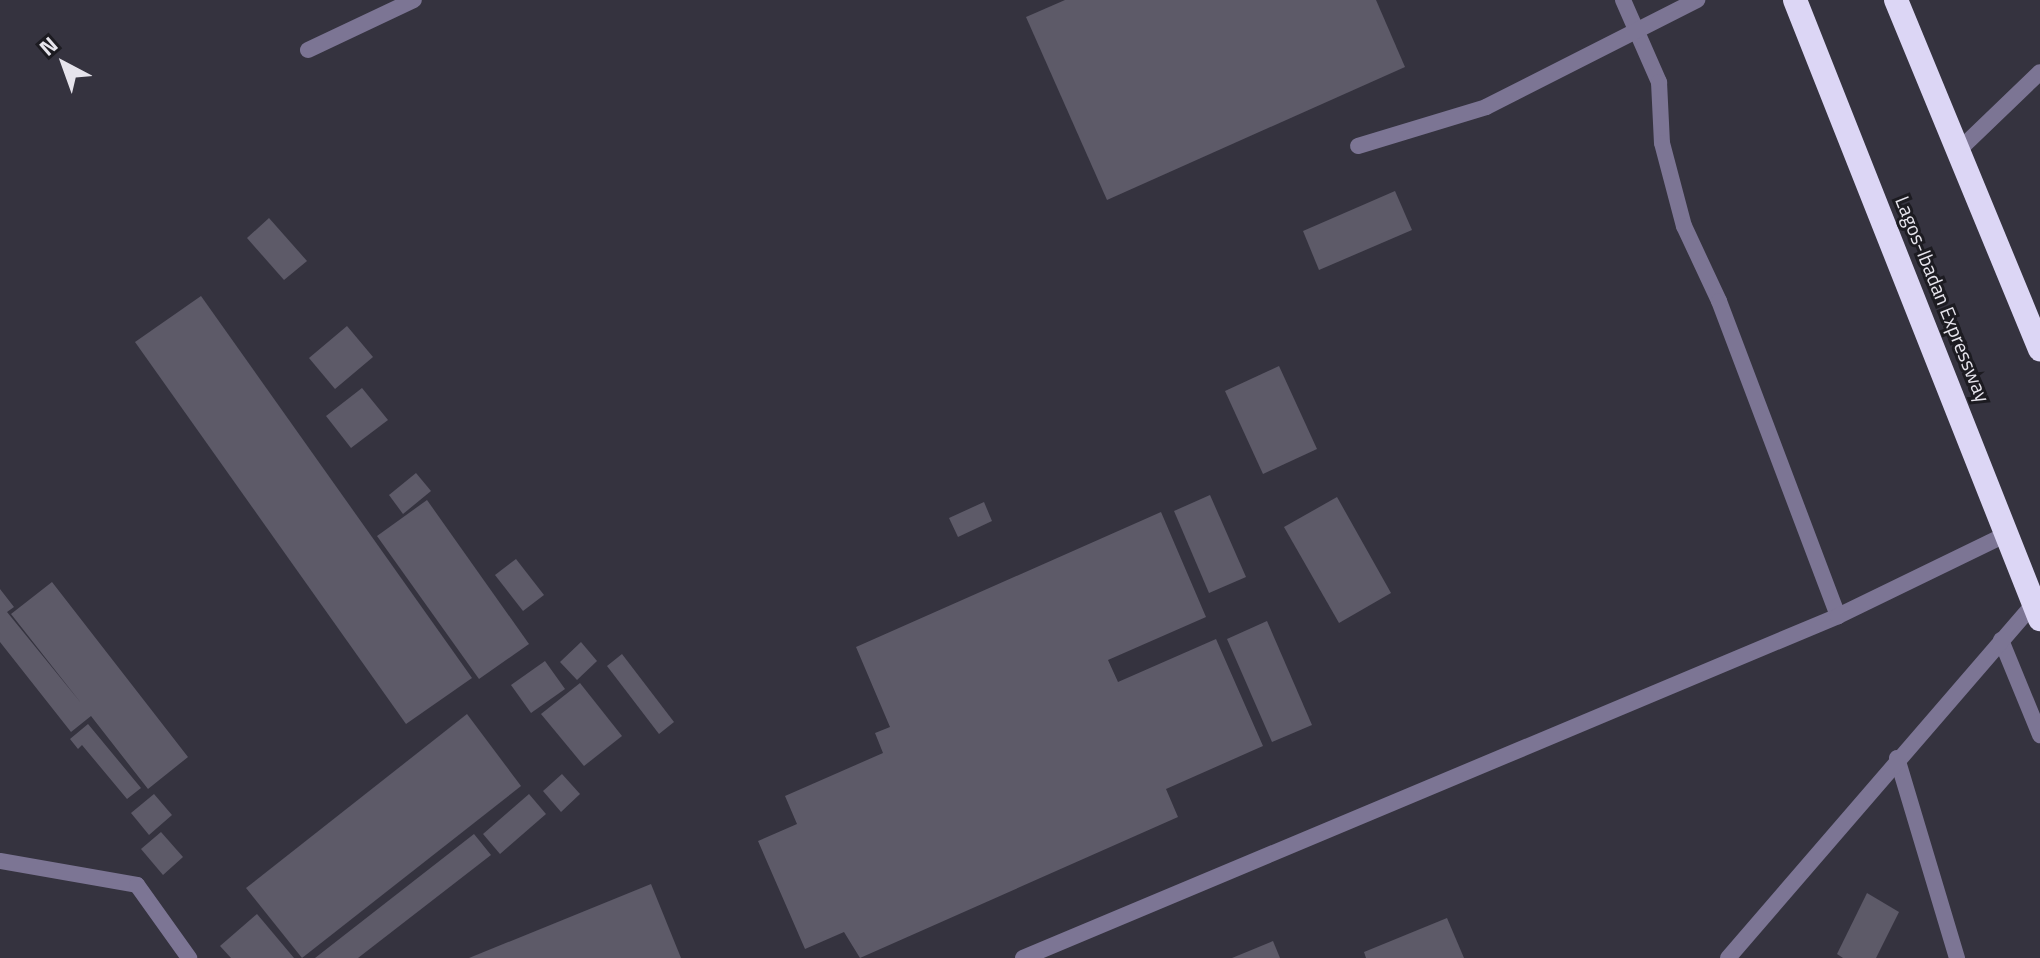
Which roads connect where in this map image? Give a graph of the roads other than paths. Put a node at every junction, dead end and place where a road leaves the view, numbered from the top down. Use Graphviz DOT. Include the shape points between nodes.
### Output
graph roads {
  1 [pos="414,0"];
  2 [pos="1623,0"];
  3 [pos="1697,0"];
  4 [pos="1795,0"];
  5 [pos="1896,0"];
  6 [pos="1637,30"];
  7 [pos="308,50"];
  8 [pos="2040,72"];
  9 [pos="1358,146"];
  10 [pos="1959,150"];
  11 [pos="2040,350"];
  12 [pos="2009,533"];
  13 [pos="2037,611"];
  14 [pos="1838,616"];
  15 [pos="2001,640"];
  16 [pos="2040,735"];
  17 [pos="1897,758"];
  18 [pos="0,861"];
  19 [pos="189,958"];
  20 [pos="1023,958"];
  21 [pos="1728,958"];
  22 [pos="1957,958"];
  1 -- 7 [label="street"];
  2 -- 6 [label="street"];
  3 -- 6 [label="street"];
  4 -- 12 [label="highway, Lagos-Ibadan Expressway"];
  5 -- 10 [label="highway"];
  6 -- 9 [label="street" via="1486,107"];
  6 -- 14 [label="street" via="1659,82 1662,143 1684,226"];
  8 -- 10 [label="street"];
  10 -- 11 [label="highway"];
  12 -- 13 [label="highway, Lagos-Ibadan Expressway"];
  12 -- 14 [label="street"];
  13 -- 15 [label="street"];
  14 -- 20 [label="street"];
  15 -- 16 [label="street"];
  15 -- 17 [label="street"];
  17 -- 21 [label="street"];
  17 -- 22 [label="street"];
  18 -- 19 [label="street" via="137,885"];
}
